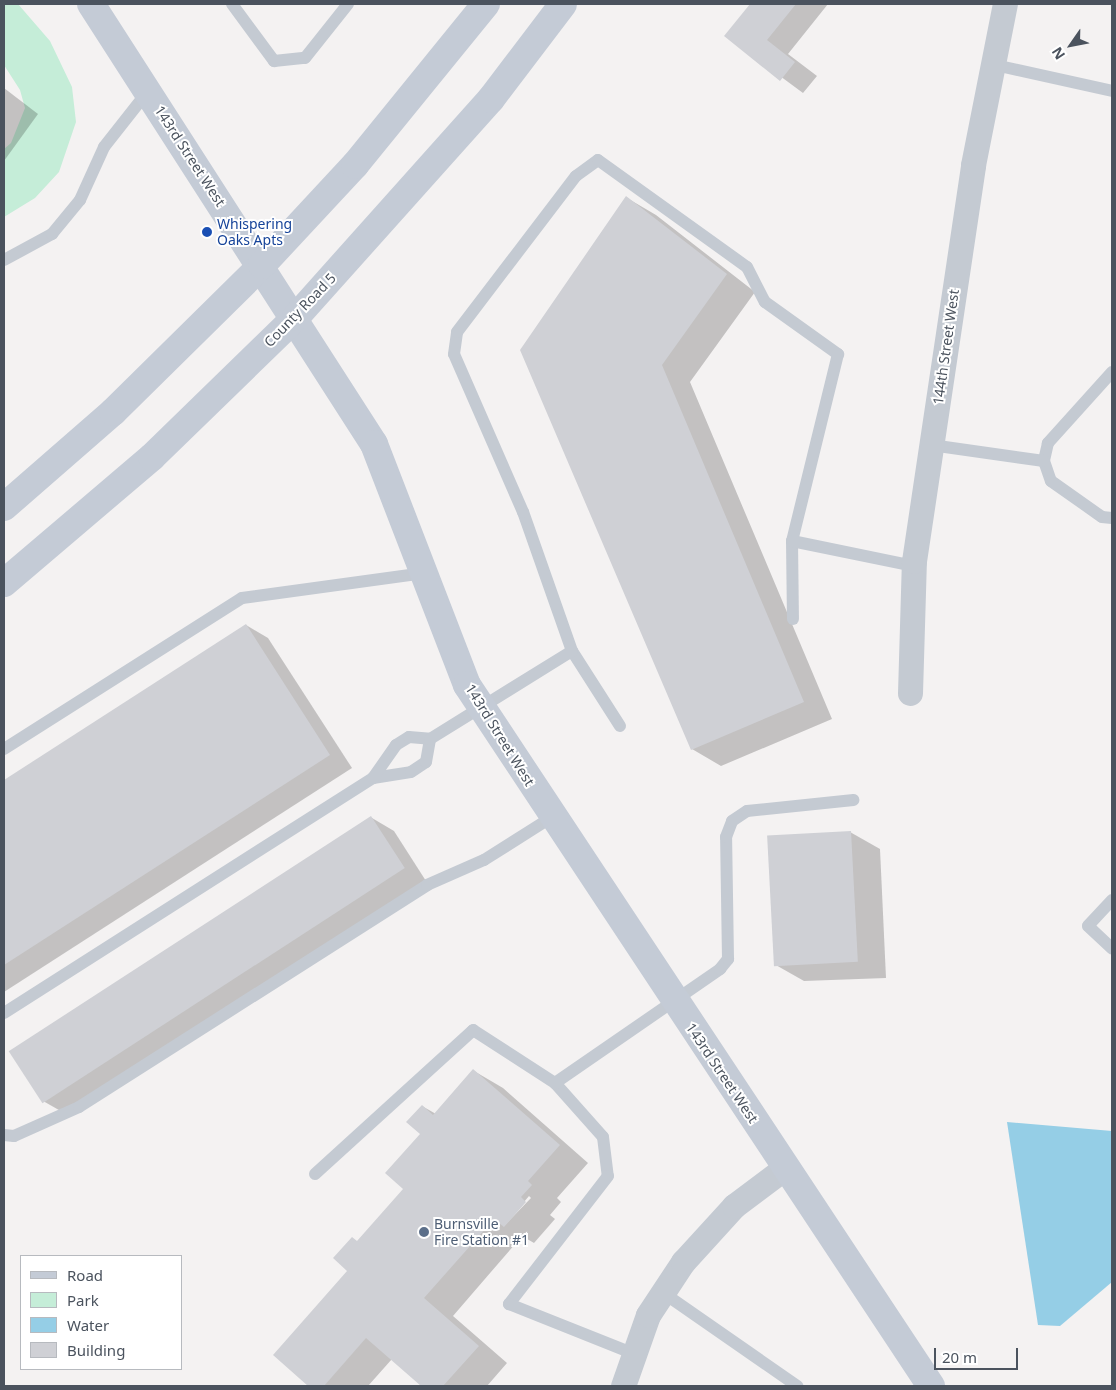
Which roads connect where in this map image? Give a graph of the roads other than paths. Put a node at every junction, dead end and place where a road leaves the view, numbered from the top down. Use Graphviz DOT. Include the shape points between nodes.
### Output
graph roads {
  1 [pos="91,4"];
  2 [pos="232,4"];
  3 [pos="348,4"];
  4 [pos="486,4"];
  5 [pos="563,4"];
  6 [pos="1004,4"];
  7 [pos="995,65"];
  8 [pos="148,91"];
  9 [pos="1112,91"];
  10 [pos="4,260"];
  11 [pos="262,265"];
  12 [pos="296,317"];
  13 [pos="1112,372"];
  14 [pos="931,445"];
  15 [pos="1044,461"];
  16 [pos="4,507"];
  17 [pos="1112,518"];
  18 [pos="792,541"];
  19 [pos="914,566"];
  20 [pos="424,573"];
  21 [pos="4,583"];
  22 [pos="793,619"];
  23 [pos="572,651"];
  24 [pos="910,692"];
  25 [pos="480,705"];
  26 [pos="620,726"];
  27 [pos="430,739"];
  28 [pos="4,749"];
  29 [pos="373,778"];
  30 [pos="853,800"];
  31 [pos="552,817"];
  32 [pos="1112,900"];
  33 [pos="1112,948"];
  34 [pos="673,999"];
  35 [pos="4,1013"];
  36 [pos="555,1083"];
  37 [pos="4,1134"];
  38 [pos="786,1167"];
  39 [pos="315,1174"];
  40 [pos="662,1292"];
  41 [pos="632,1353"];
  42 [pos="623,1386"];
  43 [pos="798,1386"];
  44 [pos="931,1386"];
  1 -- 8 [label="street, 143rd Street West"];
  2 -- 3 [label="lane" via="274,61 305,58"];
  4 -- 11 [label="street" via="355,166"];
  5 -- 12 [label="street, County Road 5" via="491,99"];
  6 -- 7 [label="street, 144th Street West"];
  7 -- 9 [label="lane"];
  7 -- 14 [label="street, 144th Street West" via="973,165"];
  8 -- 10 [label="lane" via="104,147 80,200 52,234"];
  8 -- 11 [label="street, 143rd Street West"];
  11 -- 12 [label="street, 143rd Street West"];
  11 -- 16 [label="street" via="113,412"];
  12 -- 20 [label="street, 143rd Street West" via="374,444"];
  12 -- 21 [label="street, County Road 5" via="152,457"];
  13 -- 15 [label="lane" via="1048,443"];
  14 -- 15 [label="lane"];
  14 -- 19 [label="street, 144th Street West"];
  15 -- 17 [label="lane" via="1051,481 1102,517"];
  18 -- 19 [label="lane"];
  18 -- 22 [label="lane"];
  18 -- 23 [label="lane" via="838,354 764,302 747,267 598,160 576,176 457,332 454,354 523,512"];
  19 -- 24 [label="street, 144th Street West"];
  20 -- 25 [label="street, 143rd Street West" via="467,686"];
  20 -- 28 [label="lane" via="242,598"];
  23 -- 25 [label="lane"];
  23 -- 26 [label="lane"];
  25 -- 27 [label="lane"];
  25 -- 31 [label="street, 143rd Street West"];
  27 -- 29 [label="lane" via="409,737 396,745"];
  27 -- 29 [label="lane" via="426,762 411,772"];
  29 -- 35 [label="lane"];
  30 -- 34 [label="lane" via="747,811 732,821 726,837 728,959"];
  31 -- 34 [label="street, 143rd Street West"];
  31 -- 37 [label="lane" via="484,860 427,885 80,1107 14,1136"];
  32 -- 33 [label="lane" via="1088,926"];
  34 -- 36 [label="lane"];
  34 -- 38 [label="street, 143rd Street West"];
  36 -- 39 [label="lane" via="473,1030"];
  36 -- 41 [label="lane" via="602,1136 608,1176 509,1304"];
  38 -- 40 [label="street" via="709,1230"];
  38 -- 44 [label="street, 143rd Street West"];
  40 -- 41 [label="street"];
  40 -- 43 [label="lane"];
  41 -- 42 [label="street"];
}
